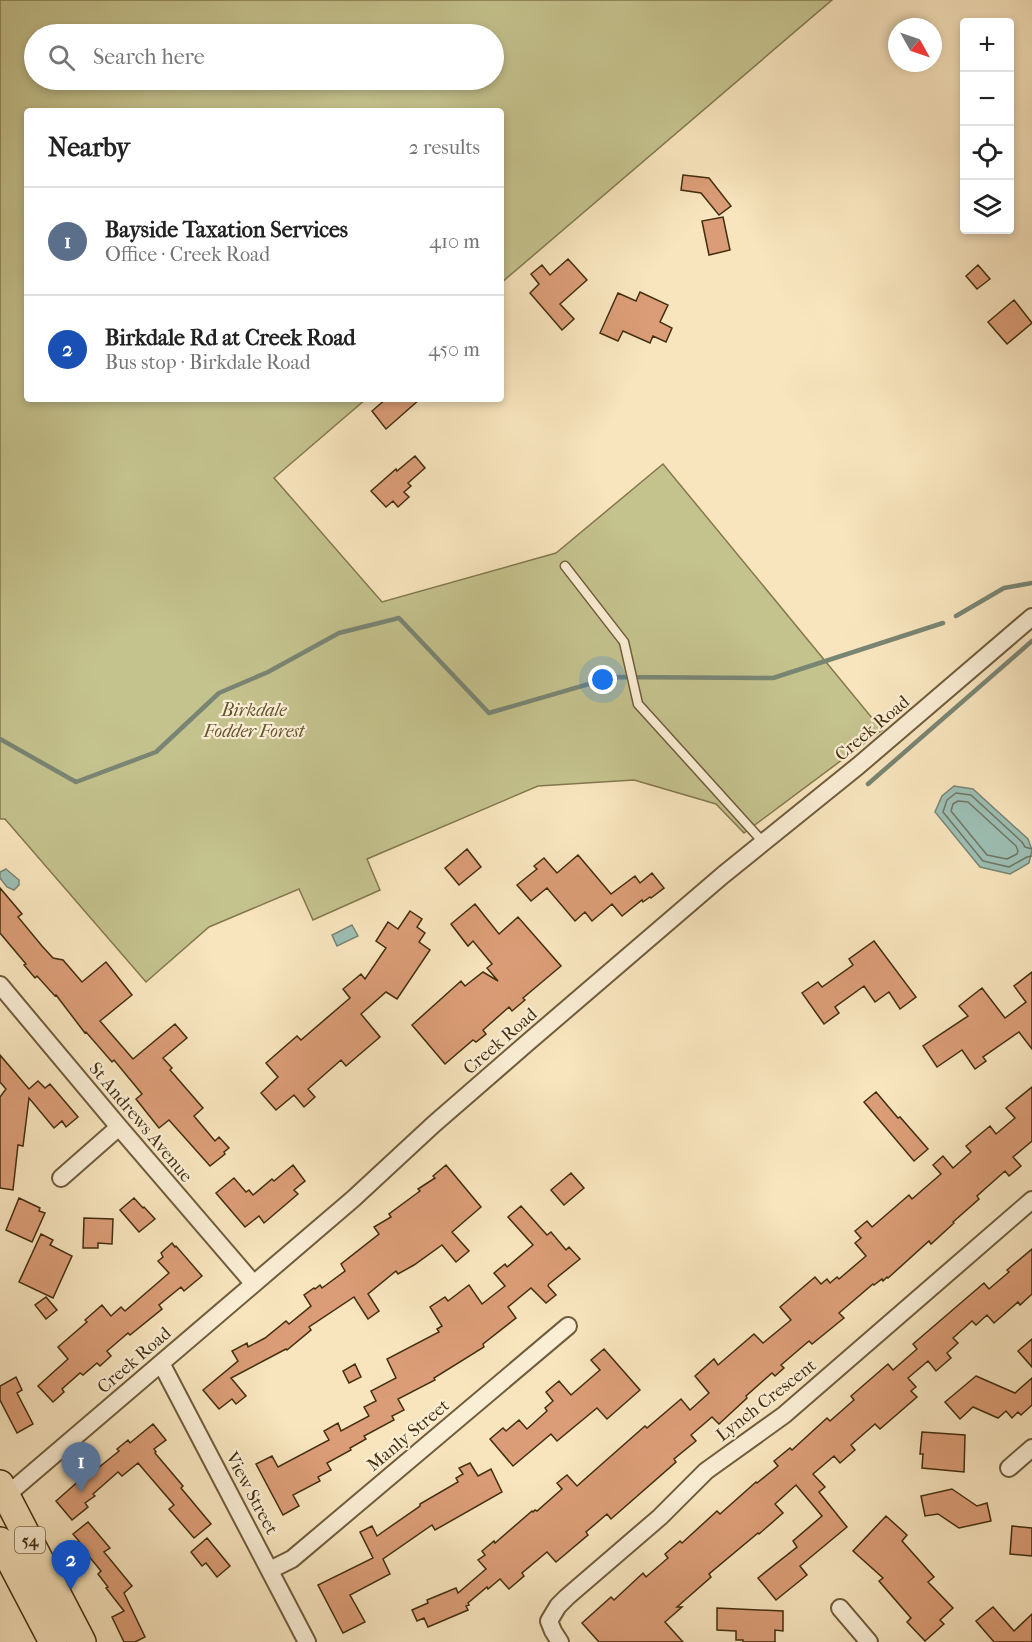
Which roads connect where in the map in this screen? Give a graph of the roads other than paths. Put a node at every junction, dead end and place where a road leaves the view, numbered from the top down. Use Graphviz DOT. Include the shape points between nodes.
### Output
graph roads {
  1 [pos="565,566"];
  2 [pos="1032,617"];
  3 [pos="763,842"];
  4 [pos="0,985"];
  5 [pos="119,1127"];
  6 [pos="61,1178"];
  7 [pos="1032,1200"];
  8 [pos="253,1283"];
  9 [pos="568,1326"];
  10 [pos="161,1363"];
  11 [pos="1032,1448"];
  12 [pos="1009,1468"];
  13 [pos="2,1493"];
  14 [pos="0,1541"];
  15 [pos="270,1570"];
  16 [pos="840,1608"];
  17 [pos="53,1642"];
  18 [pos="82,1642"];
  19 [pos="307,1642"];
  20 [pos="560,1642"];
  21 [pos="869,1642"];
  1 -- 3 [label="lane" via="624,642 638,704"];
  2 -- 3 [label="street, Creek Road"];
  3 -- 8 [label="street, Creek Road"];
  4 -- 5 [label="street, St Andrews Avenue"];
  5 -- 6 [label="street"];
  5 -- 8 [label="street, St Andrews Avenue"];
  7 -- 20 [label="street, Lynch Crescent" via="784,1414 706,1471 660,1517 567,1597 549,1621"];
  8 -- 10 [label="street, Creek Road"];
  9 -- 15 [label="street, Manly Street" via="292,1559"];
  10 -- 13 [label="street, Creek Road"];
  10 -- 15 [label="street, View Street"];
  11 -- 12 [label="street"];
  13 -- 18 [label="main road, 54"];
  14 -- 17 [label="main road, 54"];
  15 -- 19 [label="street, View Street"];
  16 -- 21 [label="street"];
}
